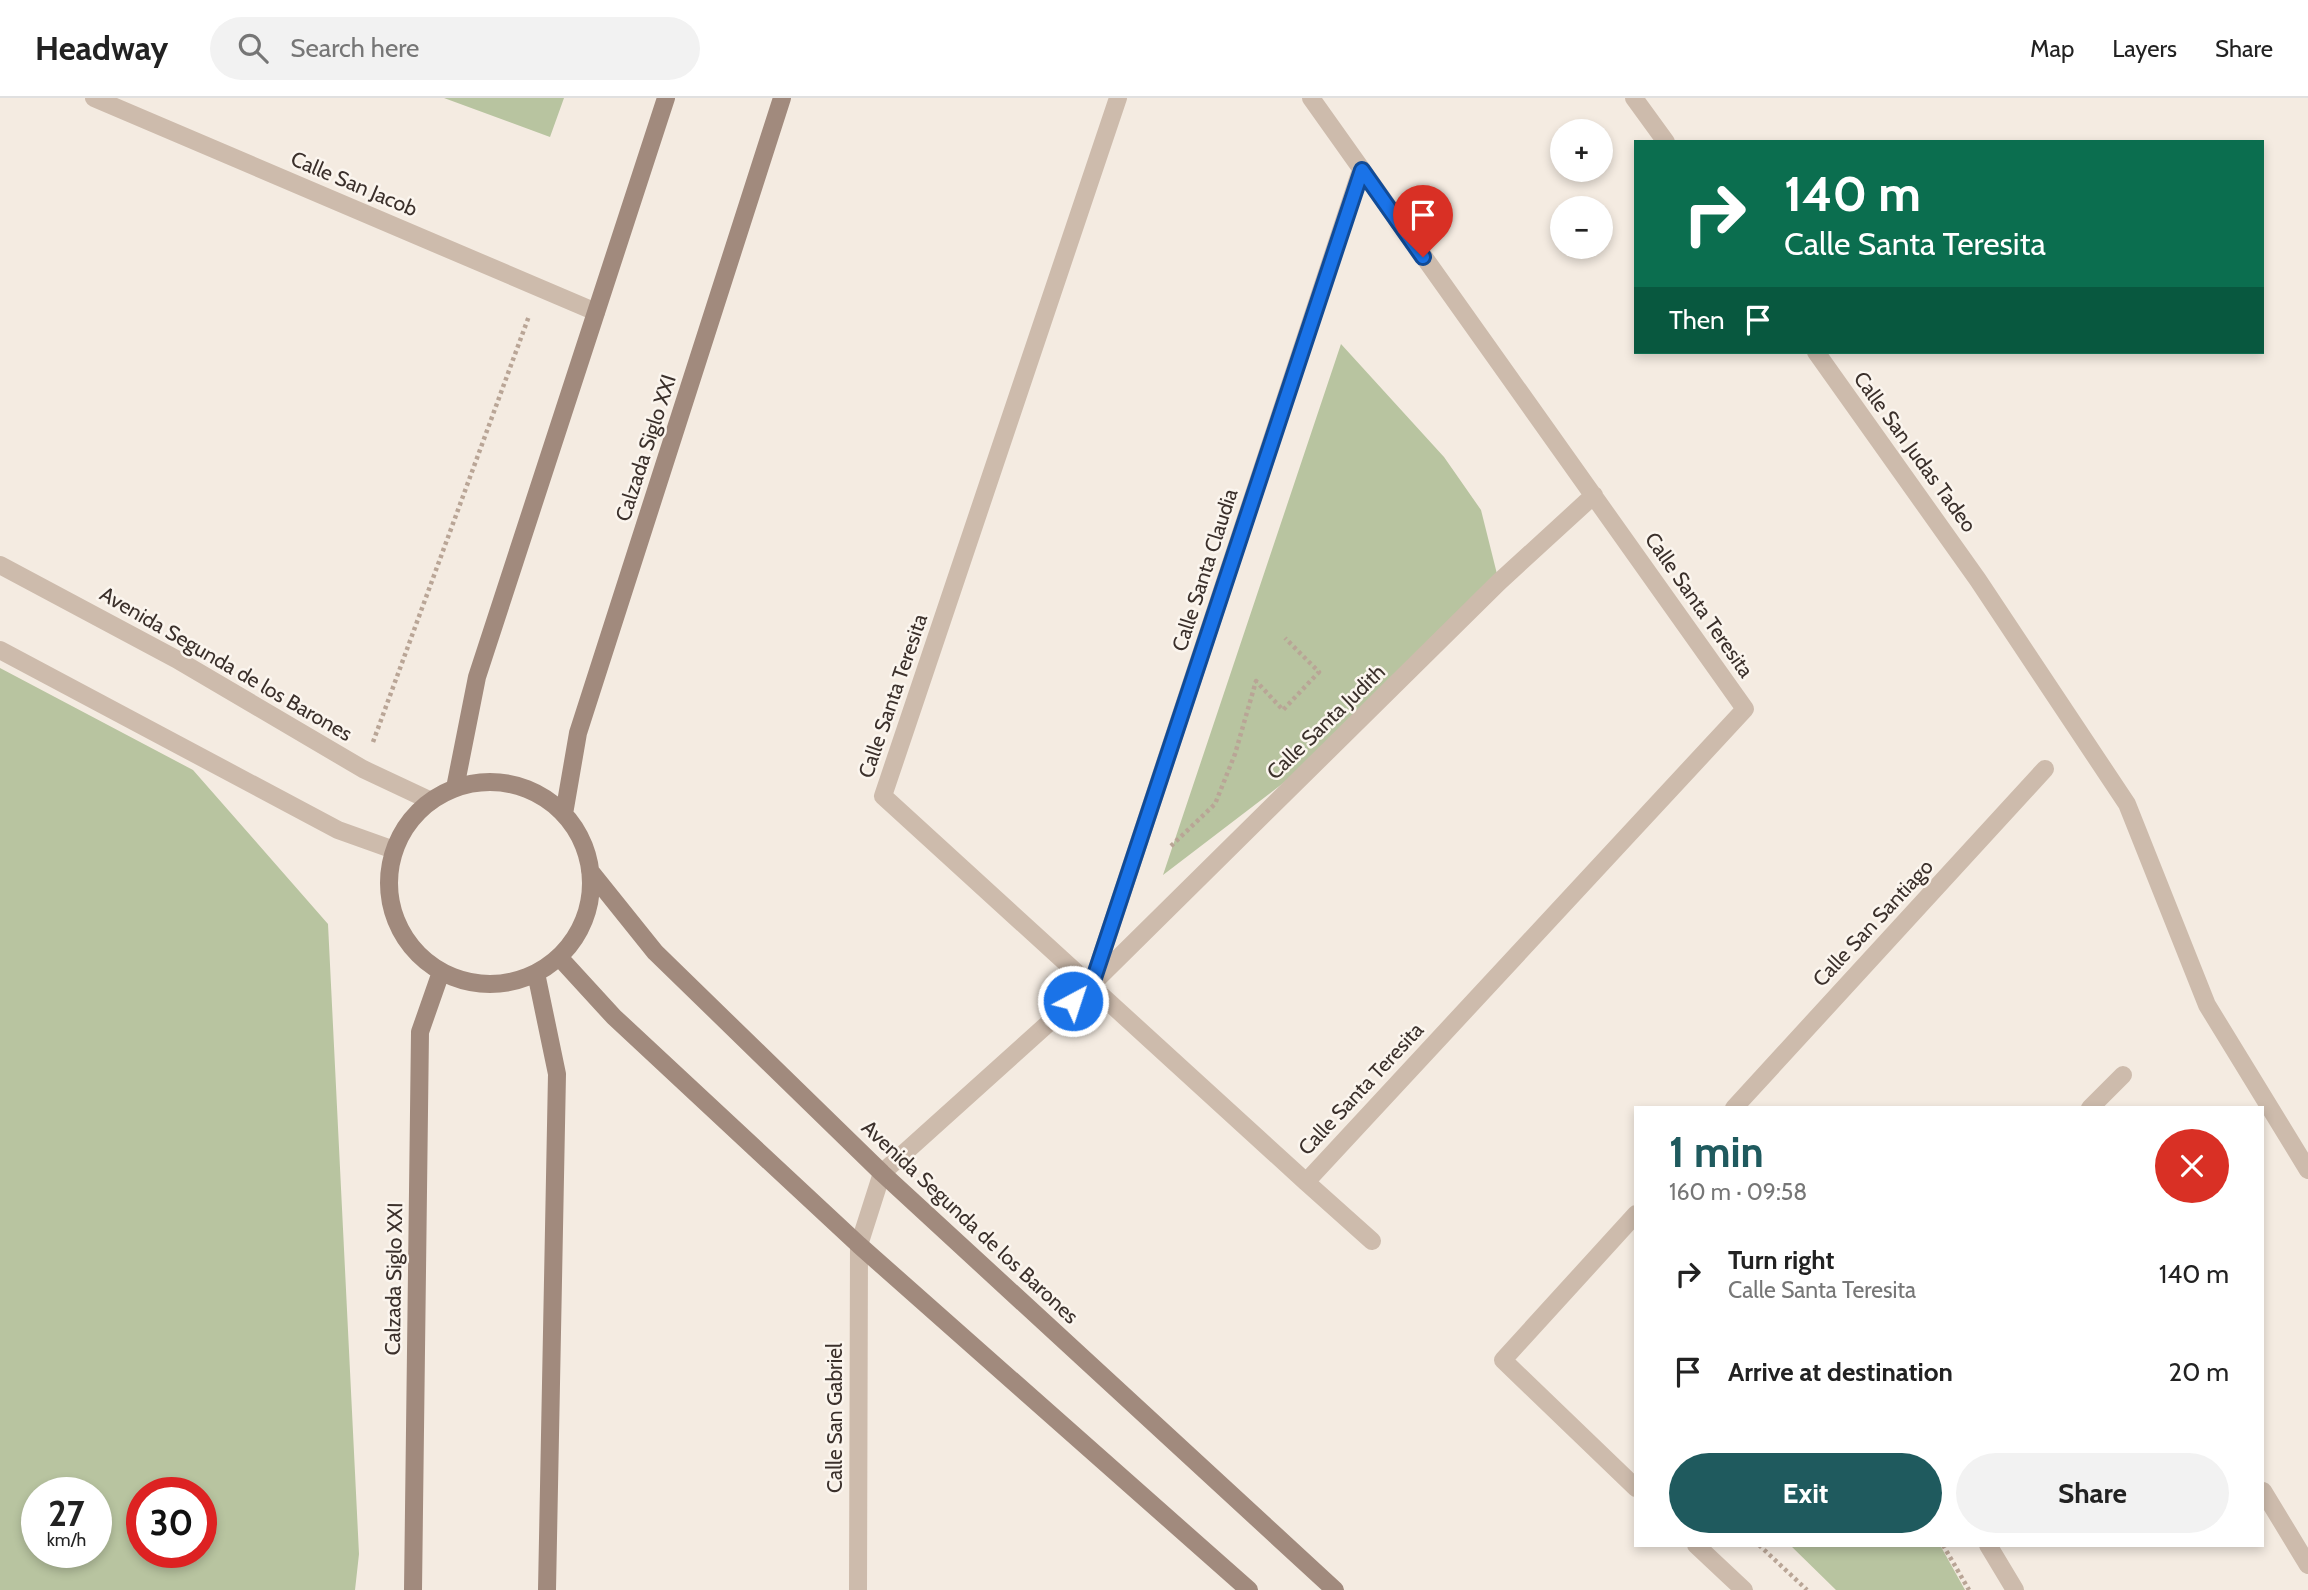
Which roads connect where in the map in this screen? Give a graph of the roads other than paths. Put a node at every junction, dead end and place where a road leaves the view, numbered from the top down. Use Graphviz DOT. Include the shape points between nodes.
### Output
graph roads {
  1 [pos="94,98"];
  2 [pos="666,98"];
  3 [pos="782,98"];
  4 [pos="1118,98"];
  5 [pos="1311,98"];
  6 [pos="1634,98"];
  7 [pos="1665,140"];
  8 [pos="1362,170"];
  9 [pos="596,312"];
  10 [pos="1817,354"];
  11 [pos="1594,495"];
  12 [pos="0,565"];
  13 [pos="0,650"];
  14 [pos="2045,769"];
  15 [pos="455,788"];
  16 [pos="431,801"];
  17 [pos="564,814"];
  18 [pos="394,850"];
  19 [pos="590,871"];
  20 [pos="559,957"];
  21 [pos="441,972"];
  22 [pos="536,973"];
  23 [pos="1092,984"];
  24 [pos="2123,1075"];
  25 [pos="1736,1106"];
  26 [pos="2092,1106"];
  27 [pos="2308,1170"];
  28 [pos="882,1173"];
  29 [pos="1306,1182"];
  30 [pos="1634,1216"];
  31 [pos="1372,1241"];
  32 [pos="859,1245"];
  33 [pos="1634,1486"];
  34 [pos="2264,1494"];
  35 [pos="1698,1547"];
  36 [pos="1989,1547"];
  37 [pos="2308,1565"];
  38 [pos="412,1590"];
  39 [pos="547,1590"];
  40 [pos="858,1590"];
  41 [pos="1249,1590"];
  42 [pos="1335,1590"];
  43 [pos="1744,1590"];
  44 [pos="2015,1590"];
  1 -- 9 [label="street, Calle San Jacob"];
  2 -- 9 [label="main road"];
  3 -- 17 [label="main road, Calzada Siglo XXI" via="578,733"];
  4 -- 23 [label="street, Calle Santa Teresita" via="883,796"];
  5 -- 8 [label="street, Calle Santa Teresita"];
  6 -- 7 [label="street"];
  8 -- 11 [label="street, Calle Santa Teresita"];
  8 -- 23 [label="street, Calle Santa Claudia"];
  9 -- 15 [label="main road" via="477,677"];
  10 -- 27 [label="street, Calle San Judas Tadeo" via="1978,580 2127,804 2207,1005"];
  11 -- 23 [label="street, Calle Santa Judith" via="1499,582"];
  11 -- 29 [label="street, Calle Santa Teresita" via="1745,709"];
  12 -- 16 [label="street, Avenida Segunda de los Barones" via="176,659 363,769"];
  13 -- 18 [label="street" via="338,830"];
  14 -- 25 [label="street, Calle San Santiago"];
  15 -- 16 [label="main road"];
  15 -- 17 [label="main road" via="475,783 514,784 548,800"];
  16 -- 18 [label="main road" via="410,822"];
  17 -- 19 [label="main road" via="581,842"];
  18 -- 21 [label="main road" via="391,885 396,919 408,942"];
  19 -- 20 [label="main road" via="585,918"];
  19 -- 28 [label="main road, Avenida Segunda de los Barones" via="655,952"];
  20 -- 22 [label="main road"];
  20 -- 32 [label="main road" via="614,1017"];
  21 -- 22 [label="main road" via="489,985 517,983"];
  21 -- 38 [label="main road, Calzada Siglo XXI" via="420,1032"];
  22 -- 39 [label="main road" via="557,1074"];
  23 -- 28 [label="street, Calle Santa Judith"];
  23 -- 29 [label="street, Calle Santa Teresita"];
  24 -- 26 [label="street"];
  28 -- 32 [label="street, Calle San Gabriel"];
  28 -- 42 [label="main road, Avenida Segunda de los Barones"];
  29 -- 31 [label="street"];
  30 -- 33 [label="street" via="1503,1360"];
  32 -- 40 [label="street, Calle San Gabriel"];
  32 -- 41 [label="main road"];
  34 -- 37 [label="street"];
  35 -- 43 [label="street"];
  36 -- 44 [label="street"];
}
